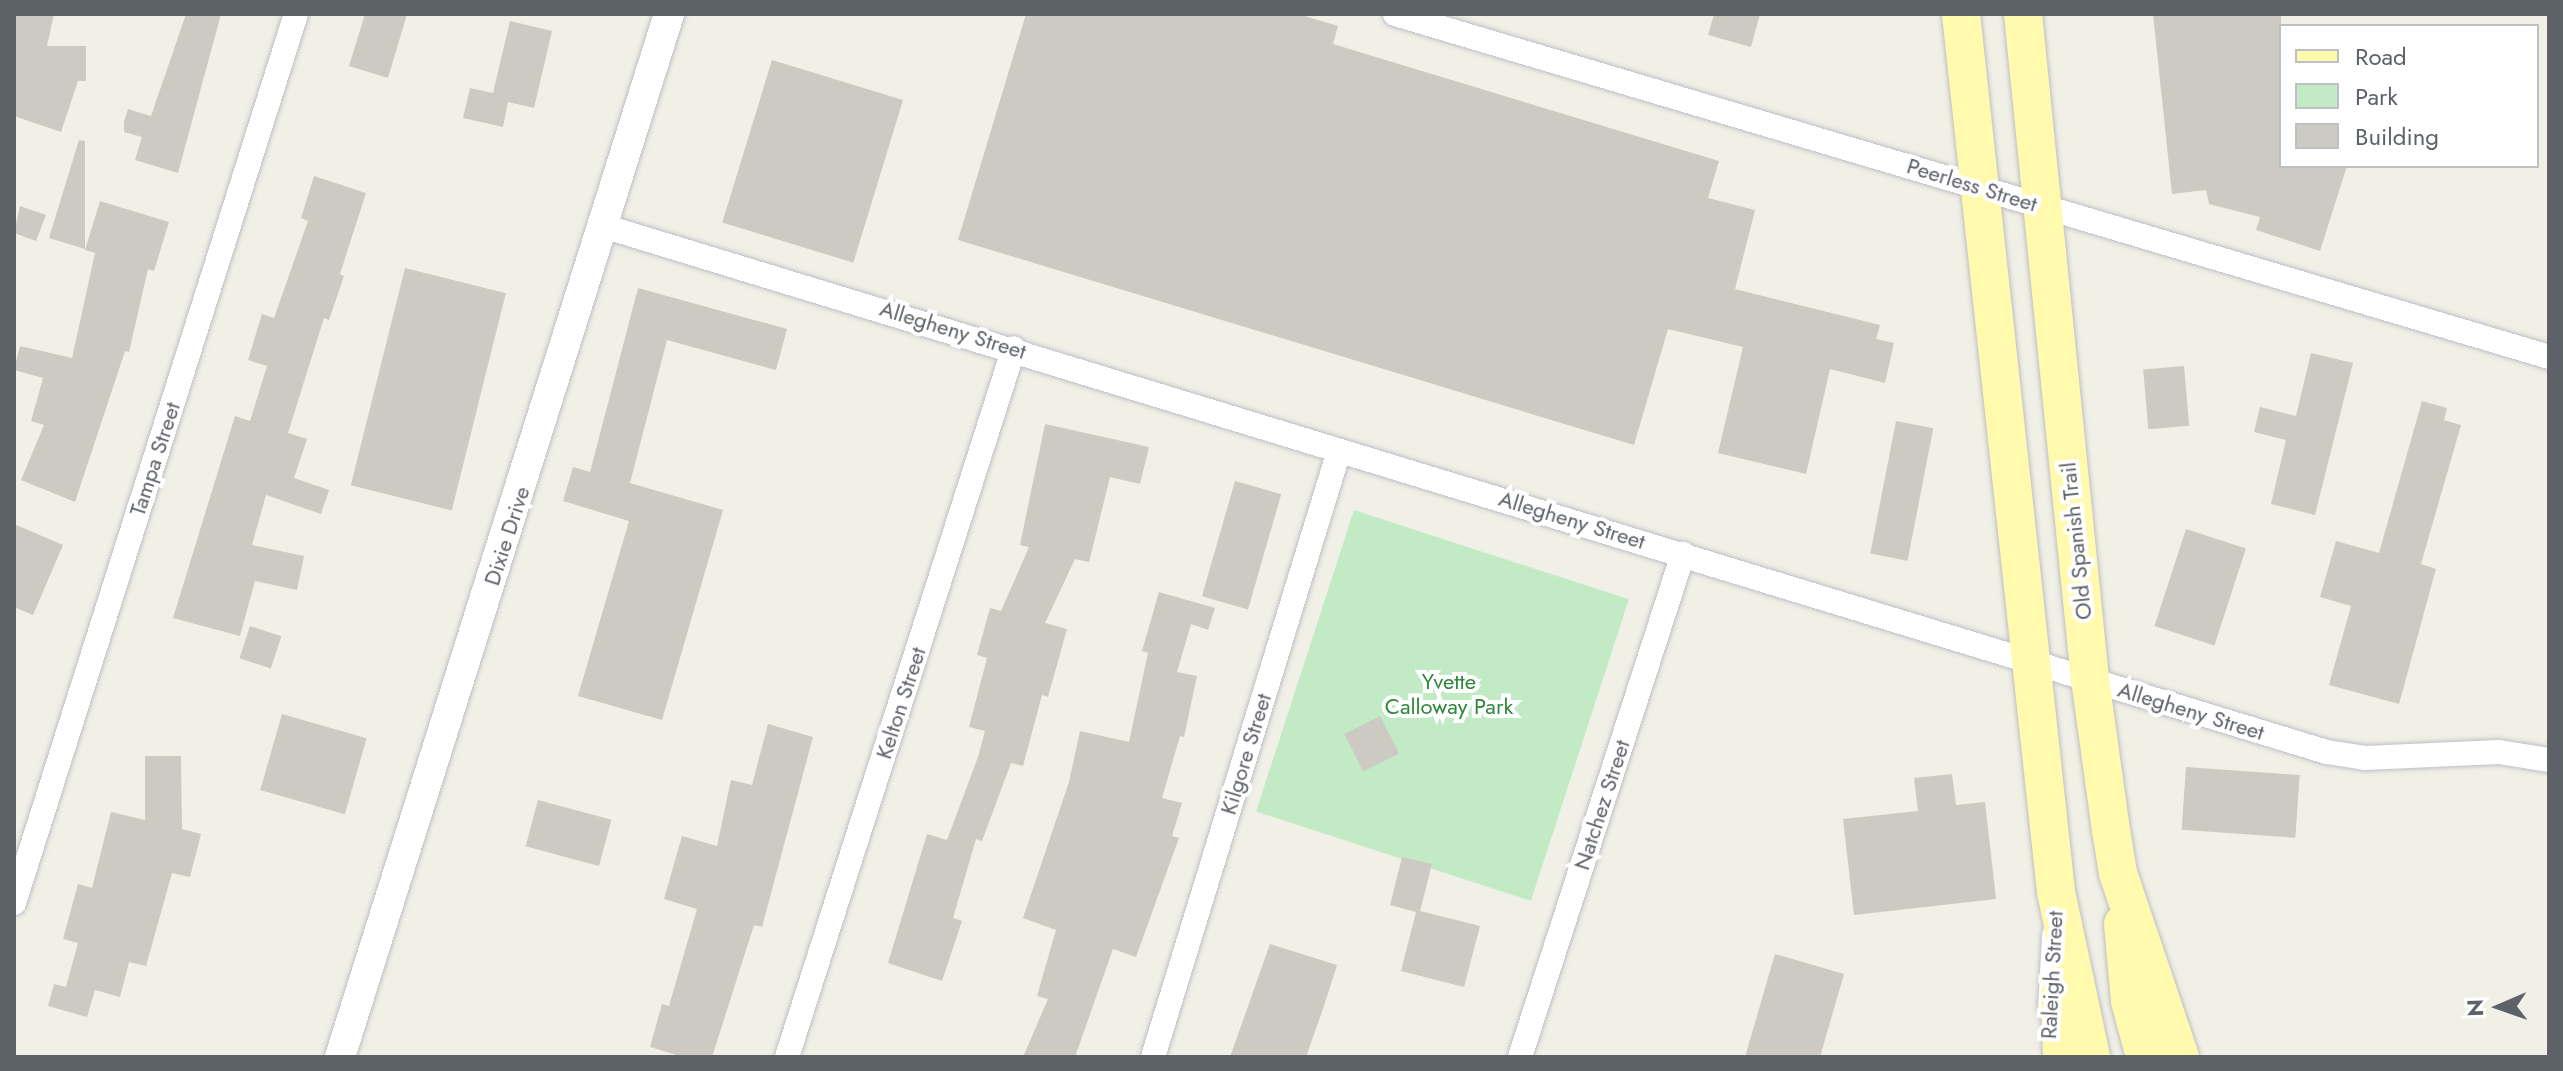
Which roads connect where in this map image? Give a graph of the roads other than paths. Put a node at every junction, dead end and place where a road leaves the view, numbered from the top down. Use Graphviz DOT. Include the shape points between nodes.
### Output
graph roads {
  1 [pos="296,14"];
  2 [pos="669,14"];
  3 [pos="1395,14"];
  4 [pos="1961,14"];
  5 [pos="2023,14"];
  6 [pos="1978,187"];
  7 [pos="2042,206"];
  8 [pos="603,226"];
  9 [pos="1014,348"];
  10 [pos="2549,357"];
  11 [pos="1339,451"];
  12 [pos="1683,554"];
  13 [pos="2031,660"];
  14 [pos="2090,679"];
  15 [pos="2549,760"];
  16 [pos="2118,873"];
  17 [pos="2056,892"];
  18 [pos="14,903"];
  19 [pos="340,1057"];
  20 [pos="787,1057"];
  21 [pos="1153,1057"];
  22 [pos="1520,1057"];
  23 [pos="2046,1057"];
  24 [pos="2062,1057"];
  25 [pos="2091,1057"];
  26 [pos="2145,1057"];
  27 [pos="2180,1057"];
  1 -- 18 [label="street, Tampa Street"];
  2 -- 8 [label="street, Dixie Drive"];
  3 -- 6 [label="street, Peerless Street"];
  4 -- 6 [label="main road"];
  5 -- 7 [label="main road, Old Spanish Trail"];
  6 -- 7 [label="street, Peerless Street"];
  6 -- 13 [label="main road"];
  7 -- 10 [label="street, Peerless Street"];
  7 -- 14 [label="main road, Old Spanish Trail"];
  8 -- 9 [label="street, Allegheny Street"];
  8 -- 19 [label="street, Dixie Drive"];
  9 -- 11 [label="street, Allegheny Street"];
  9 -- 20 [label="street, Kelton Street"];
  11 -- 12 [label="street, Allegheny Street"];
  11 -- 21 [label="street, Kilgore Street"];
  12 -- 13 [label="street, Allegheny Street"];
  12 -- 22 [label="street, Natchez Street"];
  13 -- 14 [label="street, Allegheny Street"];
  13 -- 17 [label="main road"];
  14 -- 15 [label="street, Allegheny Street" via="2327,752 2365,758 2499,752"];
  14 -- 16 [label="main road, Old Spanish Trail"];
  16 -- 26 [label="main road" via="2130,1001"];
  16 -- 27 [label="main road, Old Spanish Trail"];
  17 -- 23 [label="street, Raleigh Street"];
  17 -- 24 [label="main road"];
  17 -- 25 [label="main road"];
}
